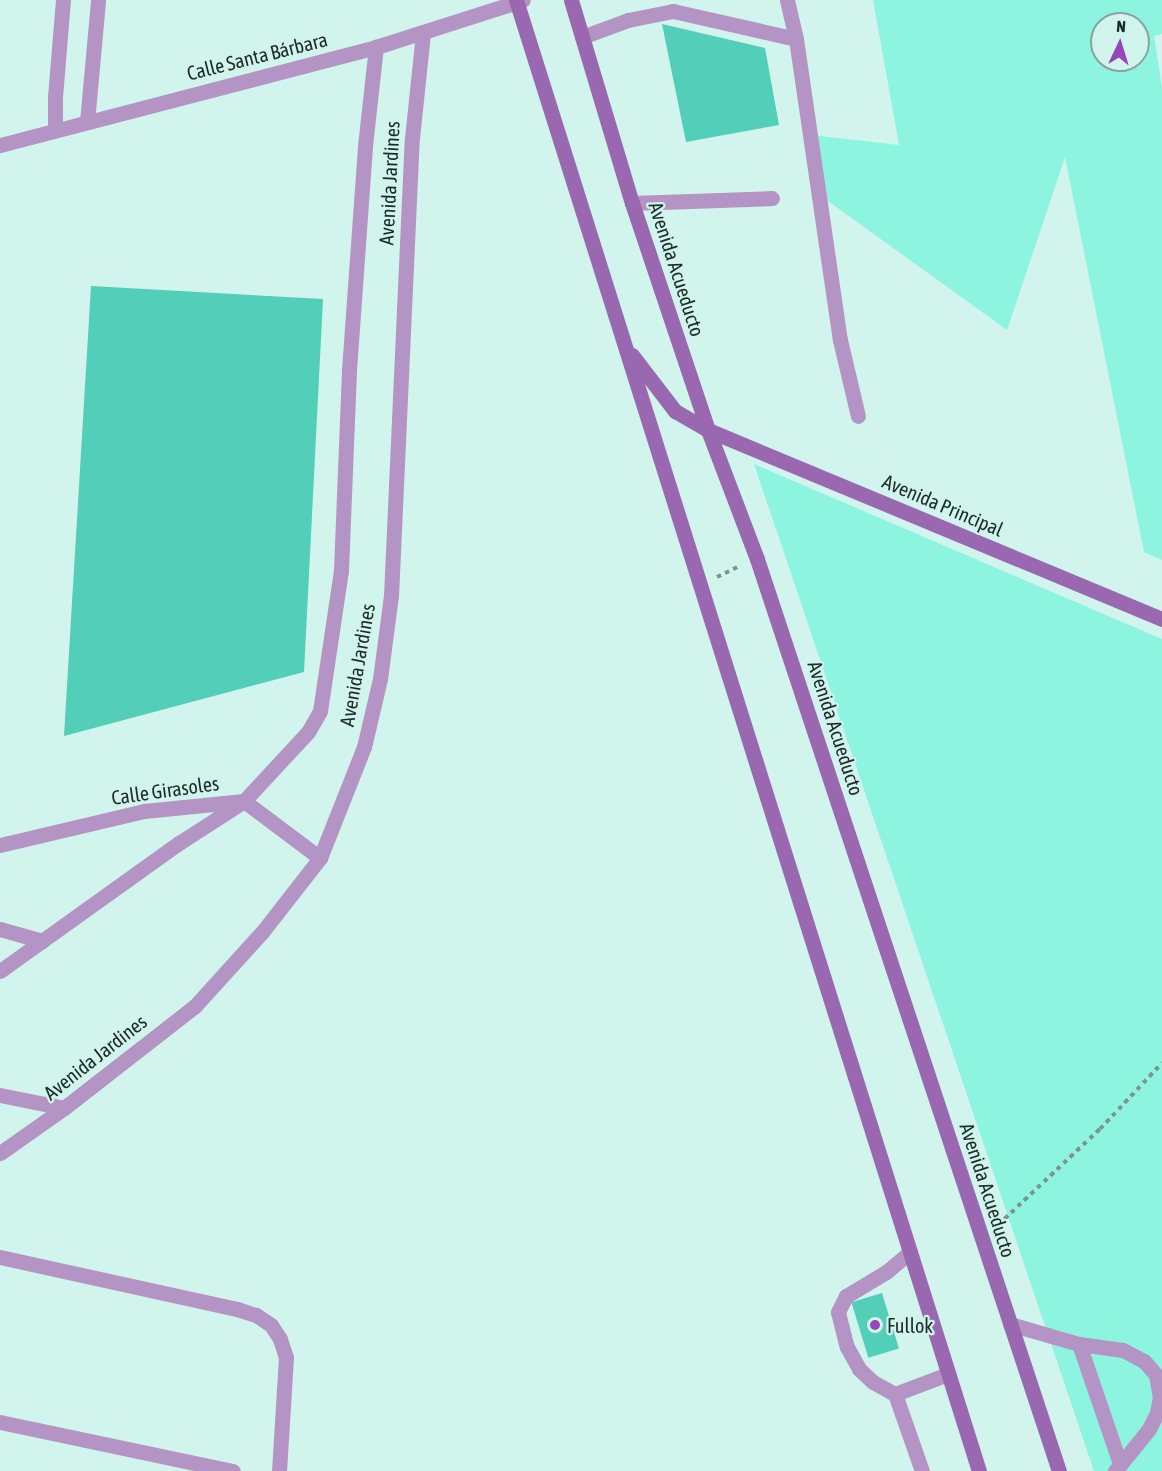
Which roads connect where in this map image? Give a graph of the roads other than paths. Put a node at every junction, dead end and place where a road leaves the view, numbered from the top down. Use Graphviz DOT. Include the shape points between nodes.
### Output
graph roads {
  1 [pos="63,0"];
  2 [pos="98,0"];
  3 [pos="571,0"];
  4 [pos="787,0"];
  5 [pos="518,1"];
  6 [pos="423,33"];
  7 [pos="582,37"];
  8 [pos="796,39"];
  9 [pos="376,47"];
  10 [pos="87,122"];
  11 [pos="55,130"];
  12 [pos="0,145"];
  13 [pos="772,198"];
  14 [pos="633,203"];
  15 [pos="626,346"];
  16 [pos="858,416"];
  17 [pos="708,430"];
  18 [pos="1162,619"];
  19 [pos="244,801"];
  20 [pos="0,845"];
  21 [pos="320,858"];
  22 [pos="0,930"];
  23 [pos="42,941"];
  24 [pos="0,971"];
  25 [pos="0,1095"];
  26 [pos="64,1108"];
  27 [pos="0,1153"];
  28 [pos="910,1252"];
  29 [pos="0,1257"];
  30 [pos="1010,1324"];
  31 [pos="1079,1344"];
  32 [pos="948,1374"];
  33 [pos="895,1394"];
  34 [pos="0,1422"];
  35 [pos="1117,1467"];
  36 [pos="233,1471"];
  37 [pos="279,1471"];
  38 [pos="922,1471"];
  39 [pos="979,1471"];
  40 [pos="1059,1471"];
  1 -- 11 [label="street"];
  2 -- 10 [label="street"];
  3 -- 7 [label="street, Avenida Acueducto"];
  4 -- 8 [label="street"];
  5 -- 6 [label="street, Calle Santa Bárbara"];
  5 -- 15 [label="street"];
  6 -- 9 [label="street, Calle Santa Bárbara"];
  6 -- 21 [label="street, Avenida Jardines" via="412,138 391,596 380,679 364,747"];
  7 -- 8 [label="street" via="628,20 673,11"];
  7 -- 14 [label="street, Avenida Acueducto"];
  8 -- 16 [label="street" via="840,340"];
  9 -- 10 [label="street, Calle Santa Bárbara"];
  9 -- 19 [label="street, Avenida Jardines" via="350,358 341,570 320,711 303,738"];
  10 -- 11 [label="street, Calle Santa Bárbara"];
  11 -- 12 [label="street, Calle Santa Bárbara"];
  13 -- 14 [label="street"];
  14 -- 17 [label="street, Avenida Acueducto"];
  15 -- 17 [label="street, Avenida Principal" via="675,411"];
  15 -- 28 [label="street"];
  17 -- 18 [label="street, Avenida Principal"];
  17 -- 30 [label="street, Avenida Acueducto" via="757,559"];
  19 -- 20 [label="street, Calle Girasoles" via="144,811"];
  19 -- 21 [label="street, Calle Girasoles"];
  19 -- 23 [label="street, Avenida Jardines"];
  21 -- 26 [label="street, Avenida Jardines" via="263,932 195,1006"];
  22 -- 23 [label="street"];
  23 -- 24 [label="street, Avenida Jardines"];
  25 -- 26 [label="street"];
  26 -- 27 [label="street, Avenida Jardines"];
  28 -- 32 [label="street"];
  28 -- 33 [label="street" via="846,1296 838,1312 859,1369"];
  29 -- 37 [label="street" via="237,1309 271,1325 286,1357"];
  30 -- 31 [label="street"];
  30 -- 40 [label="street, Avenida Acueducto"];
  31 -- 35 [label="street"];
  31 -- 35 [label="street" via="1123,1350 1144,1361 1156,1375 1160,1397 1157,1413 1149,1429"];
  32 -- 33 [label="street"];
  32 -- 39 [label="street"];
  33 -- 38 [label="street"];
  34 -- 36 [label="street"];
}
